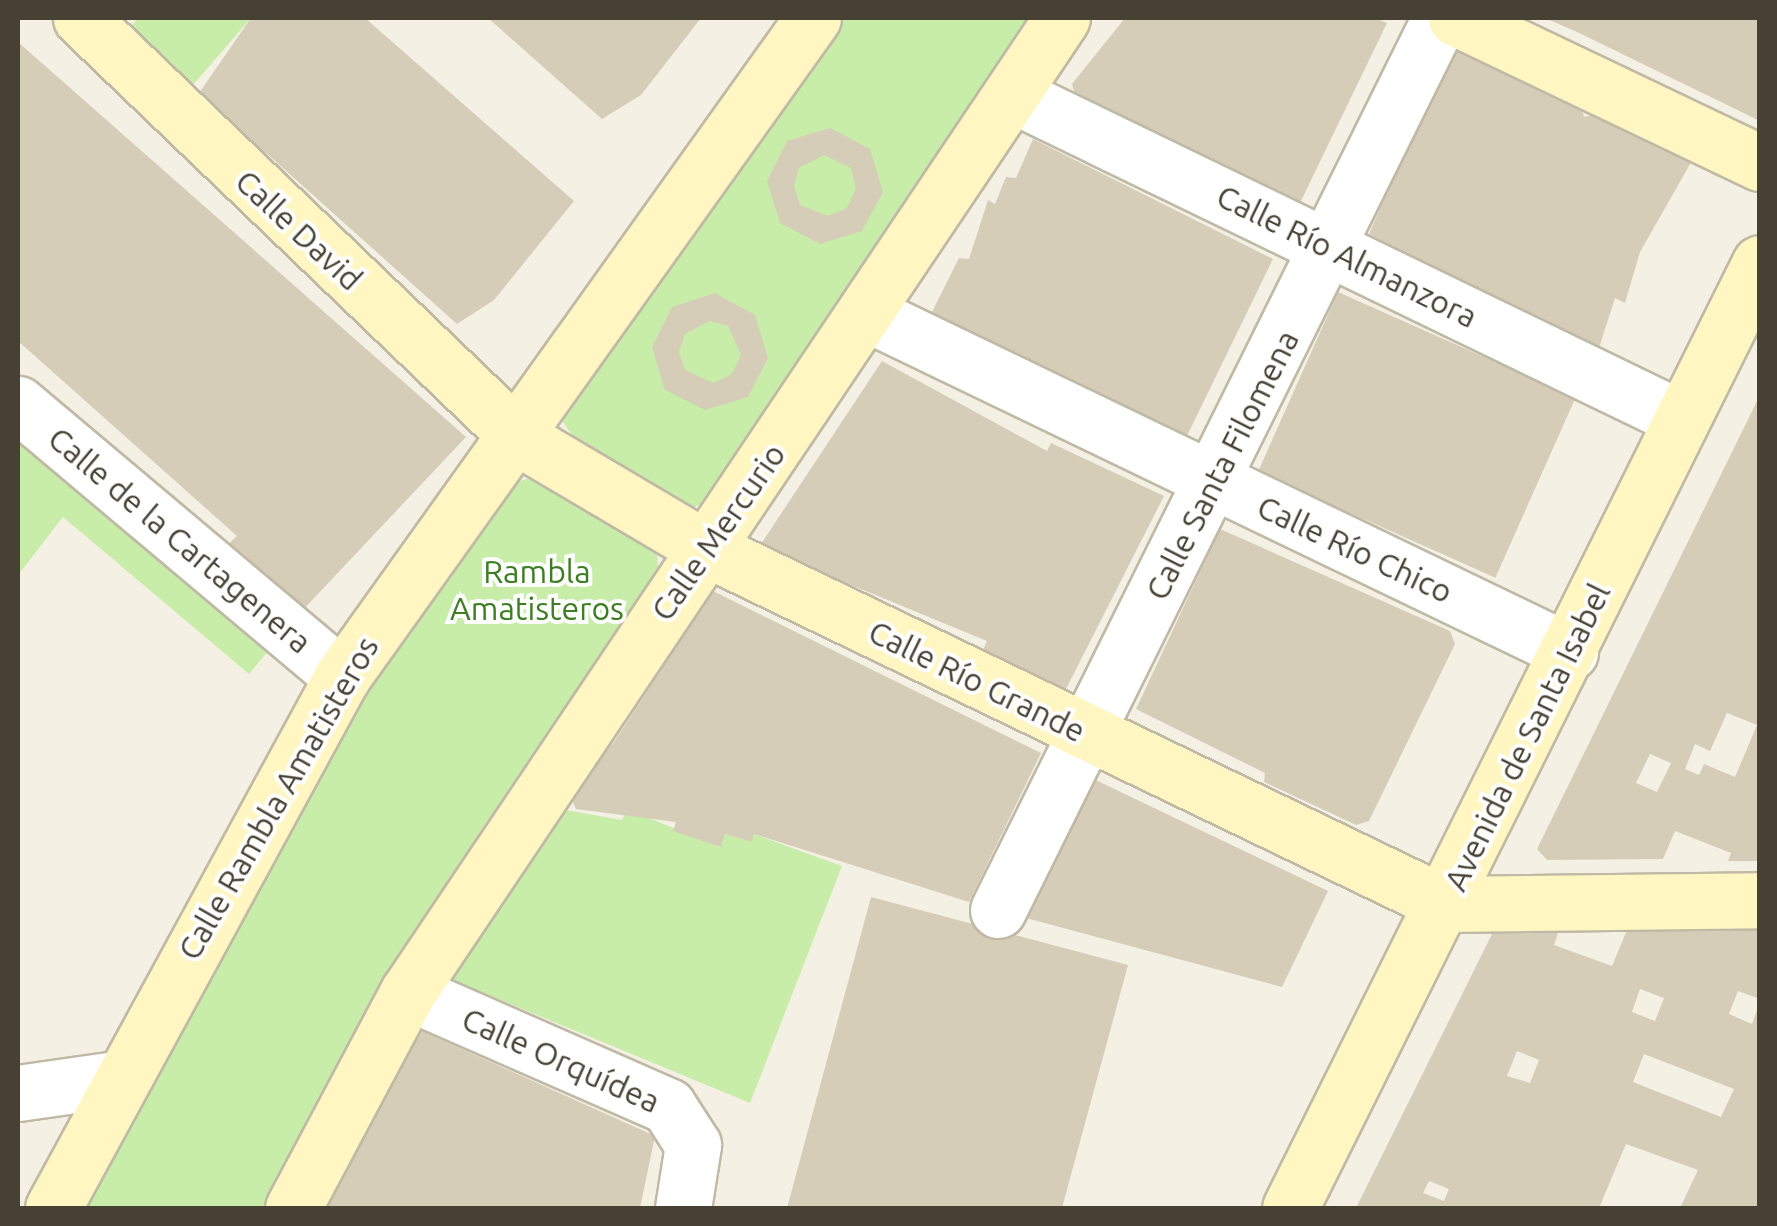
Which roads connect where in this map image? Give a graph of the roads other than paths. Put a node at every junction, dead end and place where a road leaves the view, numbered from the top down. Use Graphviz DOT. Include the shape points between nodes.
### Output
graph roads {
  1 [pos="81,18"];
  2 [pos="812,18"];
  3 [pos="1062,18"];
  4 [pos="1440,18"];
  5 [pos="1456,18"];
  6 [pos="1013,94"];
  7 [pos="1760,163"];
  8 [pos="1330,248"];
  9 [pos="1760,263"];
  10 [pos="870,316"];
  11 [pos="18,404"];
  12 [pos="1680,418"];
  13 [pos="519,438"];
  14 [pos="1216,483"];
  15 [pos="705,548"];
  16 [pos="1570,652"];
  17 [pos="342,676"];
  18 [pos="1086,734"];
  19 [pos="1760,900"];
  20 [pos="1445,904"];
  21 [pos="998,910"];
  22 [pos="408,992"];
  23 [pos="116,1079"];
  24 [pos="18,1093"];
  25 [pos="53,1208"];
  26 [pos="293,1208"];
  27 [pos="683,1208"];
  28 [pos="1290,1208"];
  1 -- 13 [label="street, Calle David"];
  2 -- 13 [label="street, Calle Rambla Amatisteros"];
  3 -- 6 [label="street, Calle Mercurio"];
  4 -- 8 [label="street, Calle Santa Filomena"];
  5 -- 7 [label="street"];
  6 -- 8 [label="street, Calle Río Almanzora"];
  6 -- 10 [label="street, Calle Mercurio"];
  8 -- 12 [label="street, Calle Río Almanzora"];
  8 -- 14 [label="street, Calle Santa Filomena"];
  9 -- 12 [label="street, Avenida de Santa Isabel"];
  10 -- 14 [label="street, Calle Río Chico"];
  10 -- 15 [label="street, Calle Mercurio"];
  11 -- 17 [label="street, Calle de la Cartagenera"];
  12 -- 16 [label="street, Avenida de Santa Isabel"];
  13 -- 15 [label="street, Calle Río Grande"];
  13 -- 17 [label="street, Calle Rambla Amatisteros"];
  14 -- 16 [label="street, Calle Río Chico"];
  14 -- 18 [label="street, Calle Santa Filomena"];
  15 -- 18 [label="street, Calle Río Grande"];
  15 -- 22 [label="street, Calle Mercurio"];
  16 -- 20 [label="street, Avenida de Santa Isabel"];
  17 -- 23 [label="street, Calle Rambla Amatisteros"];
  18 -- 20 [label="street, Calle Río Grande"];
  18 -- 21 [label="street, Calle Santa Filomena"];
  19 -- 20 [label="street"];
  20 -- 28 [label="street, Avenida de Santa Isabel"];
  22 -- 26 [label="street, Calle Mercurio"];
  22 -- 27 [label="street, Calle Orquídea" via="668,1106 693,1145"];
  23 -- 24 [label="street"];
  23 -- 25 [label="street, Calle Rambla Amatisteros"];
}
